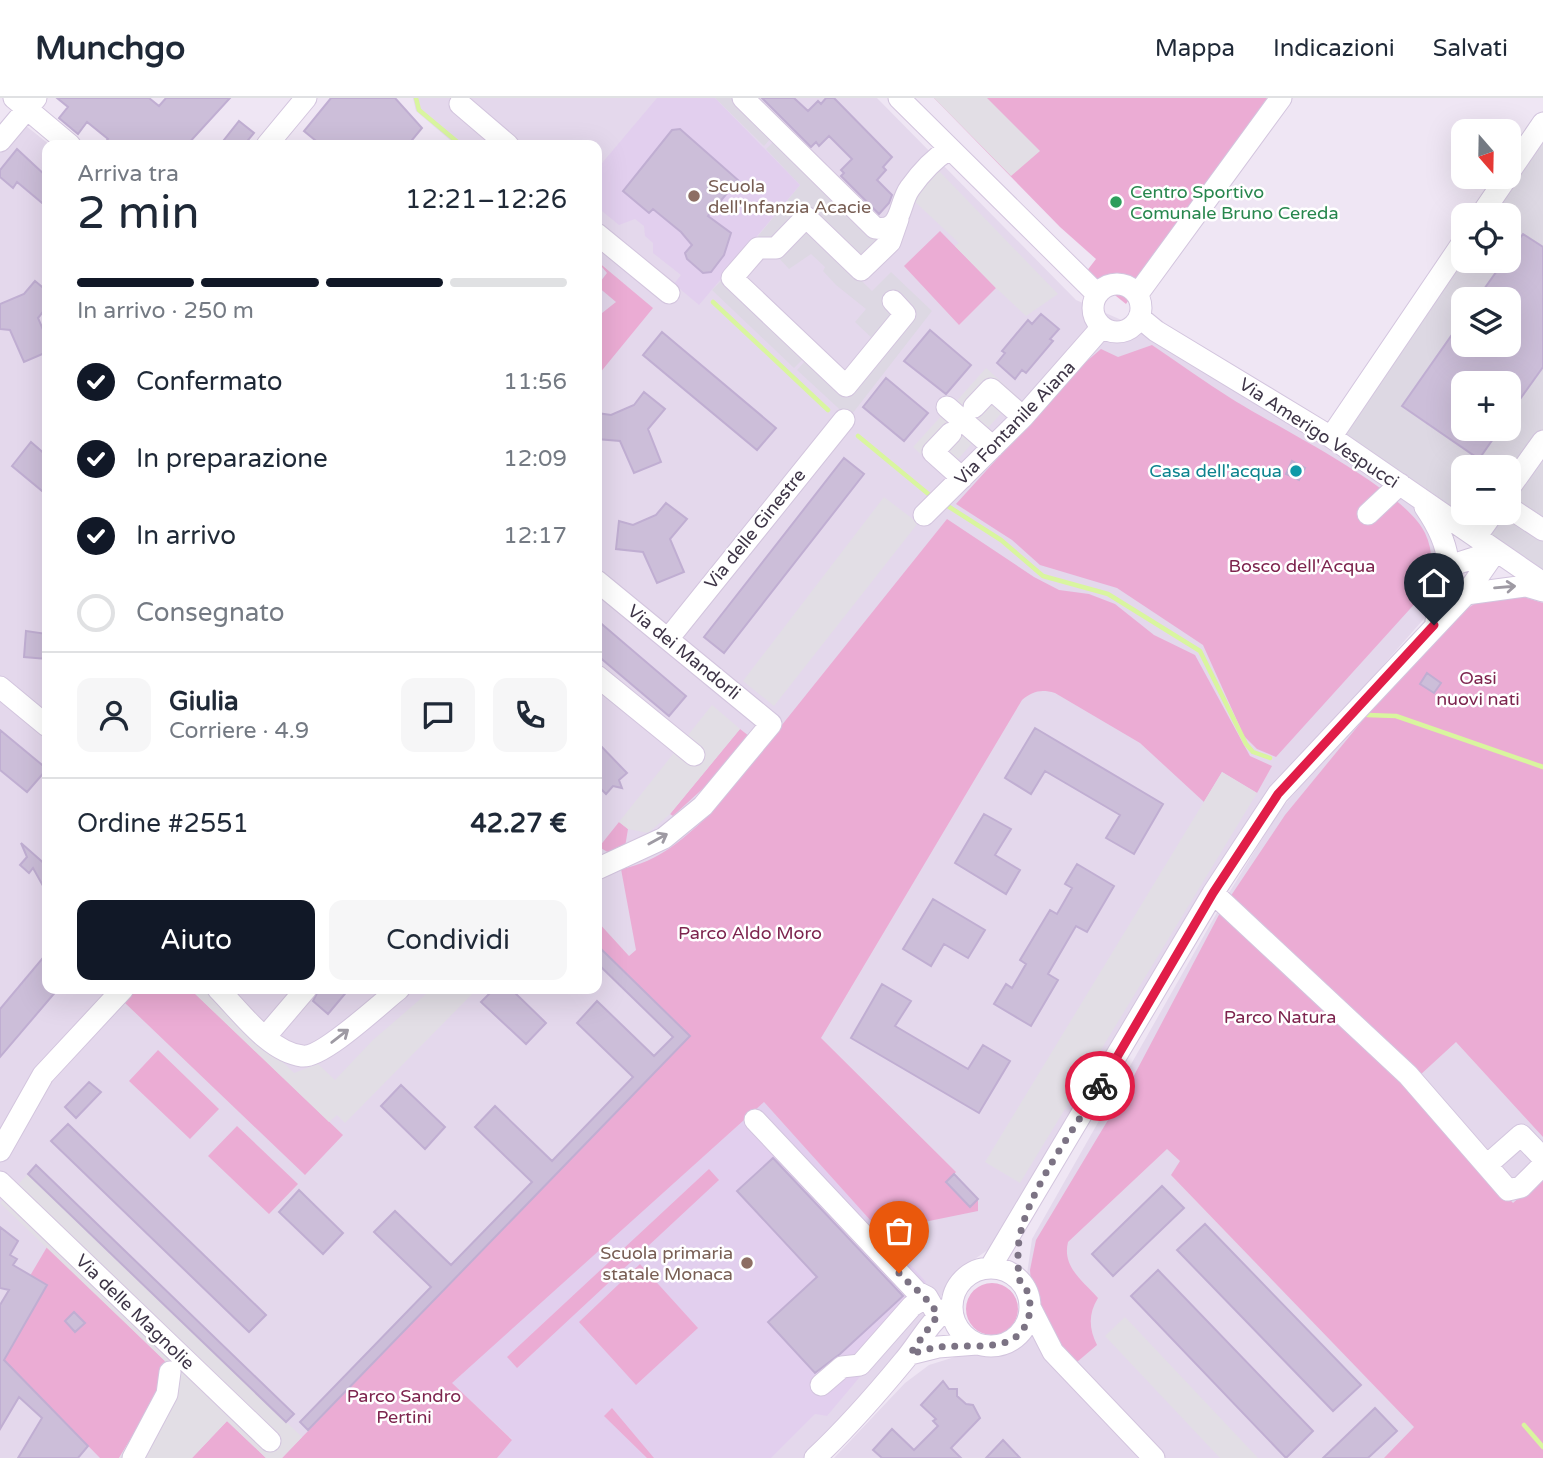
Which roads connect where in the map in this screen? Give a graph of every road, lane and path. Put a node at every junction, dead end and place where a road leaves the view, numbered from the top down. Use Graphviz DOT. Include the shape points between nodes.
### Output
graph roads {
  1 [pos="306,98"];
  2 [pos="743,98"];
  3 [pos="899,98"];
  4 [pos="1281,98"];
  5 [pos="25,102"];
  6 [pos="460,104"];
  7 [pos="1543,123"];
  8 [pos="64,140"];
  9 [pos="271,140"];
  10 [pos="502,140"];
  11 [pos="0,141"];
  12 [pos="949,149"];
  13 [pos="1521,156"];
  14 [pos="898,219"];
  15 [pos="602,238"];
  16 [pos="1451,260"];
  17 [pos="669,293"];
  18 [pos="1097,294"];
  19 [pos="1137,295"];
  20 [pos="893,301"];
  21 [pos="1139,317"];
  22 [pos="1102,327"];
  23 [pos="947,407"];
  24 [pos="974,407"];
  25 [pos="1023,417"];
  26 [pos="844,420"];
  27 [pos="951,433"];
  28 [pos="1331,437"];
  29 [pos="1543,441"];
  30 [pos="993,447"];
  31 [pos="1521,472"];
  32 [pos="962,478"];
  33 [pos="1400,484"];
  34 [pos="1420,499"];
  35 [pos="1368,514"];
  36 [pos="924,515"];
  37 [pos="1521,516"];
  38 [pos="1484,525"];
  39 [pos="1543,530"];
  40 [pos="1476,537"];
  41 [pos="1496,551"];
  42 [pos="1449,566"];
  43 [pos="1543,583"];
  44 [pos="602,585"];
  45 [pos="1543,591"];
  46 [pos="1466,594"];
  47 [pos="1434,625"];
  48 [pos="668,639"];
  49 [pos="602,680"];
  50 [pos="0,687"];
  51 [pos="42,722"];
  52 [pos="694,755"];
  53 [pos="602,862"];
  54 [pos="1213,893"];
  55 [pos="118,994"];
  56 [pos="223,994"];
  57 [pos="303,994"];
  58 [pos="393,994"];
  59 [pos="272,1042"];
  60 [pos="755,1120"];
  61 [pos="0,1151"];
  62 [pos="1543,1158"];
  63 [pos="1487,1165"];
  64 [pos="1543,1165"];
  65 [pos="0,1182"];
  66 [pos="1037,1193"];
  67 [pos="990,1268"];
  68 [pos="1019,1280"];
  69 [pos="939,1306"];
  70 [pos="1031,1309"];
  71 [pos="977,1344"];
  72 [pos="1002,1344"];
  73 [pos="1053,1352"];
  74 [pos="910,1354"];
  75 [pos="170,1372"];
  76 [pos="821,1385"];
  77 [pos="270,1441"];
  78 [pos="133,1458"];
  79 [pos="815,1458"];
  80 [pos="1154,1458"];
  1 -- 9 [label="street"];
  2 -- 14 [label="street" via="875,228 884,230"];
  3 -- 12 [label="street"];
  4 -- 19 [label="street"];
  5 -- 8 [label="street"];
  5 -- 11 [label="street"];
  6 -- 10 [label="street"];
  7 -- 13 [label="street"];
  12 -- 14 [label="street" via="911,186"];
  12 -- 18 [label="street"];
  14 -- 20 [label="street" via="890,242 861,270 806,217 776,248 758,248 732,278 846,386 905,314"];
  15 -- 17 [label="street"];
  16 -- 28 [label="street"];
  18 -- 19 [label="street" via="1117,283"];
  18 -- 22 [label="street" via="1093,315"];
  19 -- 21 [label="street"];
  21 -- 22 [label="street" via="1123,331"];
  21 -- 28 [label="street, Via Amerigo Vespucci"];
  22 -- 25 [label="street, Via Fontanile Aiana"];
  23 -- 30 [label="street"];
  24 -- 25 [label="street" via="991,389"];
  25 -- 30 [label="street, Via Fontanile Aiana"];
  26 -- 48 [label="street, Via delle Ginestre"];
  27 -- 32 [label="street" via="933,452"];
  28 -- 33 [label="street, Via Amerigo Vespucci"];
  29 -- 31 [label="street"];
  30 -- 32 [label="street, Via Fontanile Aiana"];
  32 -- 36 [label="street, Via Fontanile Aiana"];
  33 -- 34 [label="street, Via Amerigo Vespucci"];
  33 -- 35 [label="street"];
  34 -- 40 [label="street, Via Amerigo Vespucci"];
  34 -- 42 [label="street" via="1439,528"];
  37 -- 39 [label="street"];
  38 -- 40 [label="street"];
  40 -- 41 [label="street, Via Amerigo Vespucci"];
  41 -- 42 [label="street"];
  41 -- 43 [label="street, Via Amerigo Vespucci"];
  41 -- 46 [label="street"];
  42 -- 47 [label="street"];
  44 -- 48 [label="street, Via dei Mandorli"];
  46 -- 45 [label="street, one-way" via="1526,586"];
  46 -- 47 [label="street"];
  47 -- 54 [label="street" via="1278,794"];
  53 -- 48 [label="street, Via dei Mandorli, one-way" via="664,838 703,806 771,724"];
  49 -- 52 [label="street"];
  50 -- 51 [label="street"];
  54 -- 63 [label="street" via="1408,1075"];
  54 -- 66 [label="street"];
  55 -- 61 [label="street" via="43,1075"];
  56 -- 59 [label="street"];
  57 -- 59 [label="street"];
  59 -- 58 [label="street, one-way" via="303,1056 321,1051"];
  60 -- 69 [label="street" via="917,1292"];
  62 -- 63 [label="street" via="1521,1135"];
  63 -- 64 [label="street" via="1508,1191 1521,1187"];
  65 -- 77 [label="street, Via delle Magnolie"];
  66 -- 67 [label="street"];
  66 -- 68 [label="street" via="1018,1250"];
  67 -- 68 [label="street"];
  67 -- 69 [label="street" via="964,1279"];
  68 -- 70 [label="street"];
  69 -- 71 [label="street"];
  69 -- 74 [label="street"];
  69 -- 76 [label="street" via="912,1306 860,1365 842,1367"];
  70 -- 72 [label="street" via="1019,1335"];
  70 -- 73 [label="street"];
  71 -- 72 [label="street"];
  71 -- 74 [label="street"];
  72 -- 73 [label="street"];
  73 -- 80 [label="street"];
  74 -- 79 [label="street" via="849,1426"];
  75 -- 78 [label="street" via="167,1394"];
}
